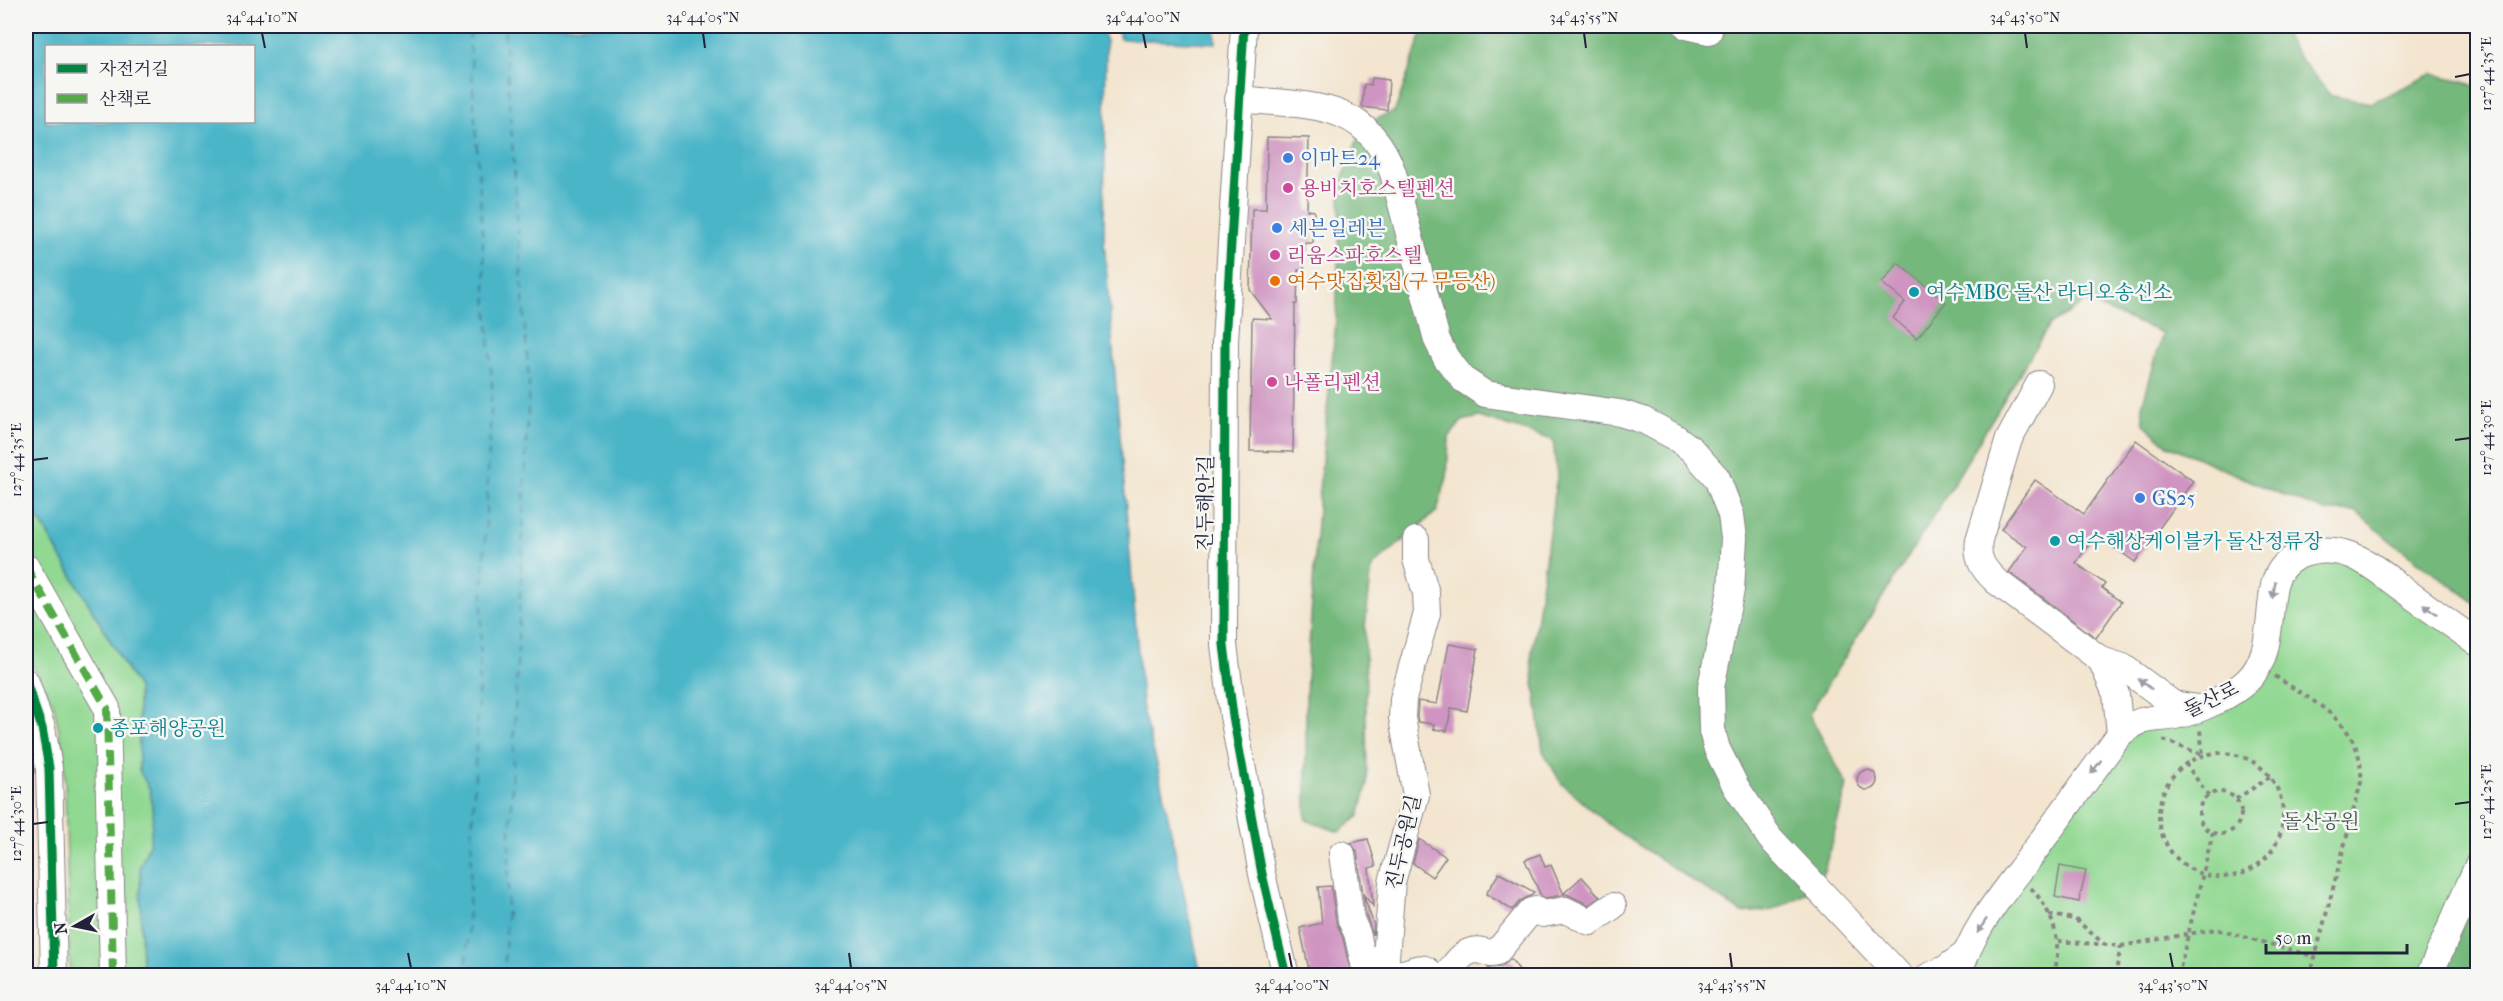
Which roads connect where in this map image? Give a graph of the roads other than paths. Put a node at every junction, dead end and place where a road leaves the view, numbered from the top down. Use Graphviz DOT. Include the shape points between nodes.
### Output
graph roads {
  1 [pos="1244,26"];
  2 [pos="1238,99"];
  3 [pos="2039,384"];
  4 [pos="1416,540"];
  5 [pos="26,567"];
  6 [pos="2478,643"];
  7 [pos="2101,660"];
  8 [pos="26,682"];
  9 [pos="2197,708"];
  10 [pos="2121,734"];
  11 [pos="1342,854"];
  12 [pos="2478,865"];
  13 [pos="1613,906"];
  14 [pos="1962,965"];
  15 [pos="1368,973"];
  16 [pos="1903,973"];
  17 [pos="1444,974"];
  18 [pos="54,975"];
  19 [pos="112,975"];
  20 [pos="1286,975"];
  21 [pos="1929,975"];
  22 [pos="2429,975"];
  1 -- 2 [label="street, 진두해안길"];
  2 -- 16 [label="street" via="1337,112 1363,125 1376,139 1393,173 1437,340 1456,371 1474,388 1505,398 1620,413 1644,420 1675,437 1706,464 1724,494 1734,538 1731,590 1711,687 1712,731 1717,749 1736,787 1770,838"];
  2 -- 20 [label="street, 진두해안길" via="1225,342 1224,645 1252,818"];
  3 -- 7 [label="street" via="2009,439 1978,554 1985,571 1996,581"];
  4 -- 15 [label="street, 진두공원길" via="1427,612 1403,699 1402,718 1416,795"];
  5 -- 19 [label="street" via="107,708"];
  6 -- 9 [label="street, 돌산로, one-way" via="2364,561 2349,554 2318,551 2293,559 2280,571 2259,665 2250,679 2236,692"];
  9 -- 7 [label="street, one-way" via="2173,704 2123,668"];
  7 -- 10 [label="street" via="2116,694"];
  8 -- 18 [label="street" via="42,728 49,768"];
  9 -- 10 [label="street, 돌산로" via="2176,716 2137,721"];
  10 -- 14 [label="street, 돌산로, one-way" via="2018,873"];
  11 -- 15 [label="street" via="1351,920"];
  12 -- 22 [label="street"];
  13 -- 17 [label="street" via="1590,922 1565,910 1543,914 1535,910 1497,952 1470,951"];
  14 -- 21 [label="street"];
  15 -- 17 [label="street" via="1397,973 1422,967"];
}
